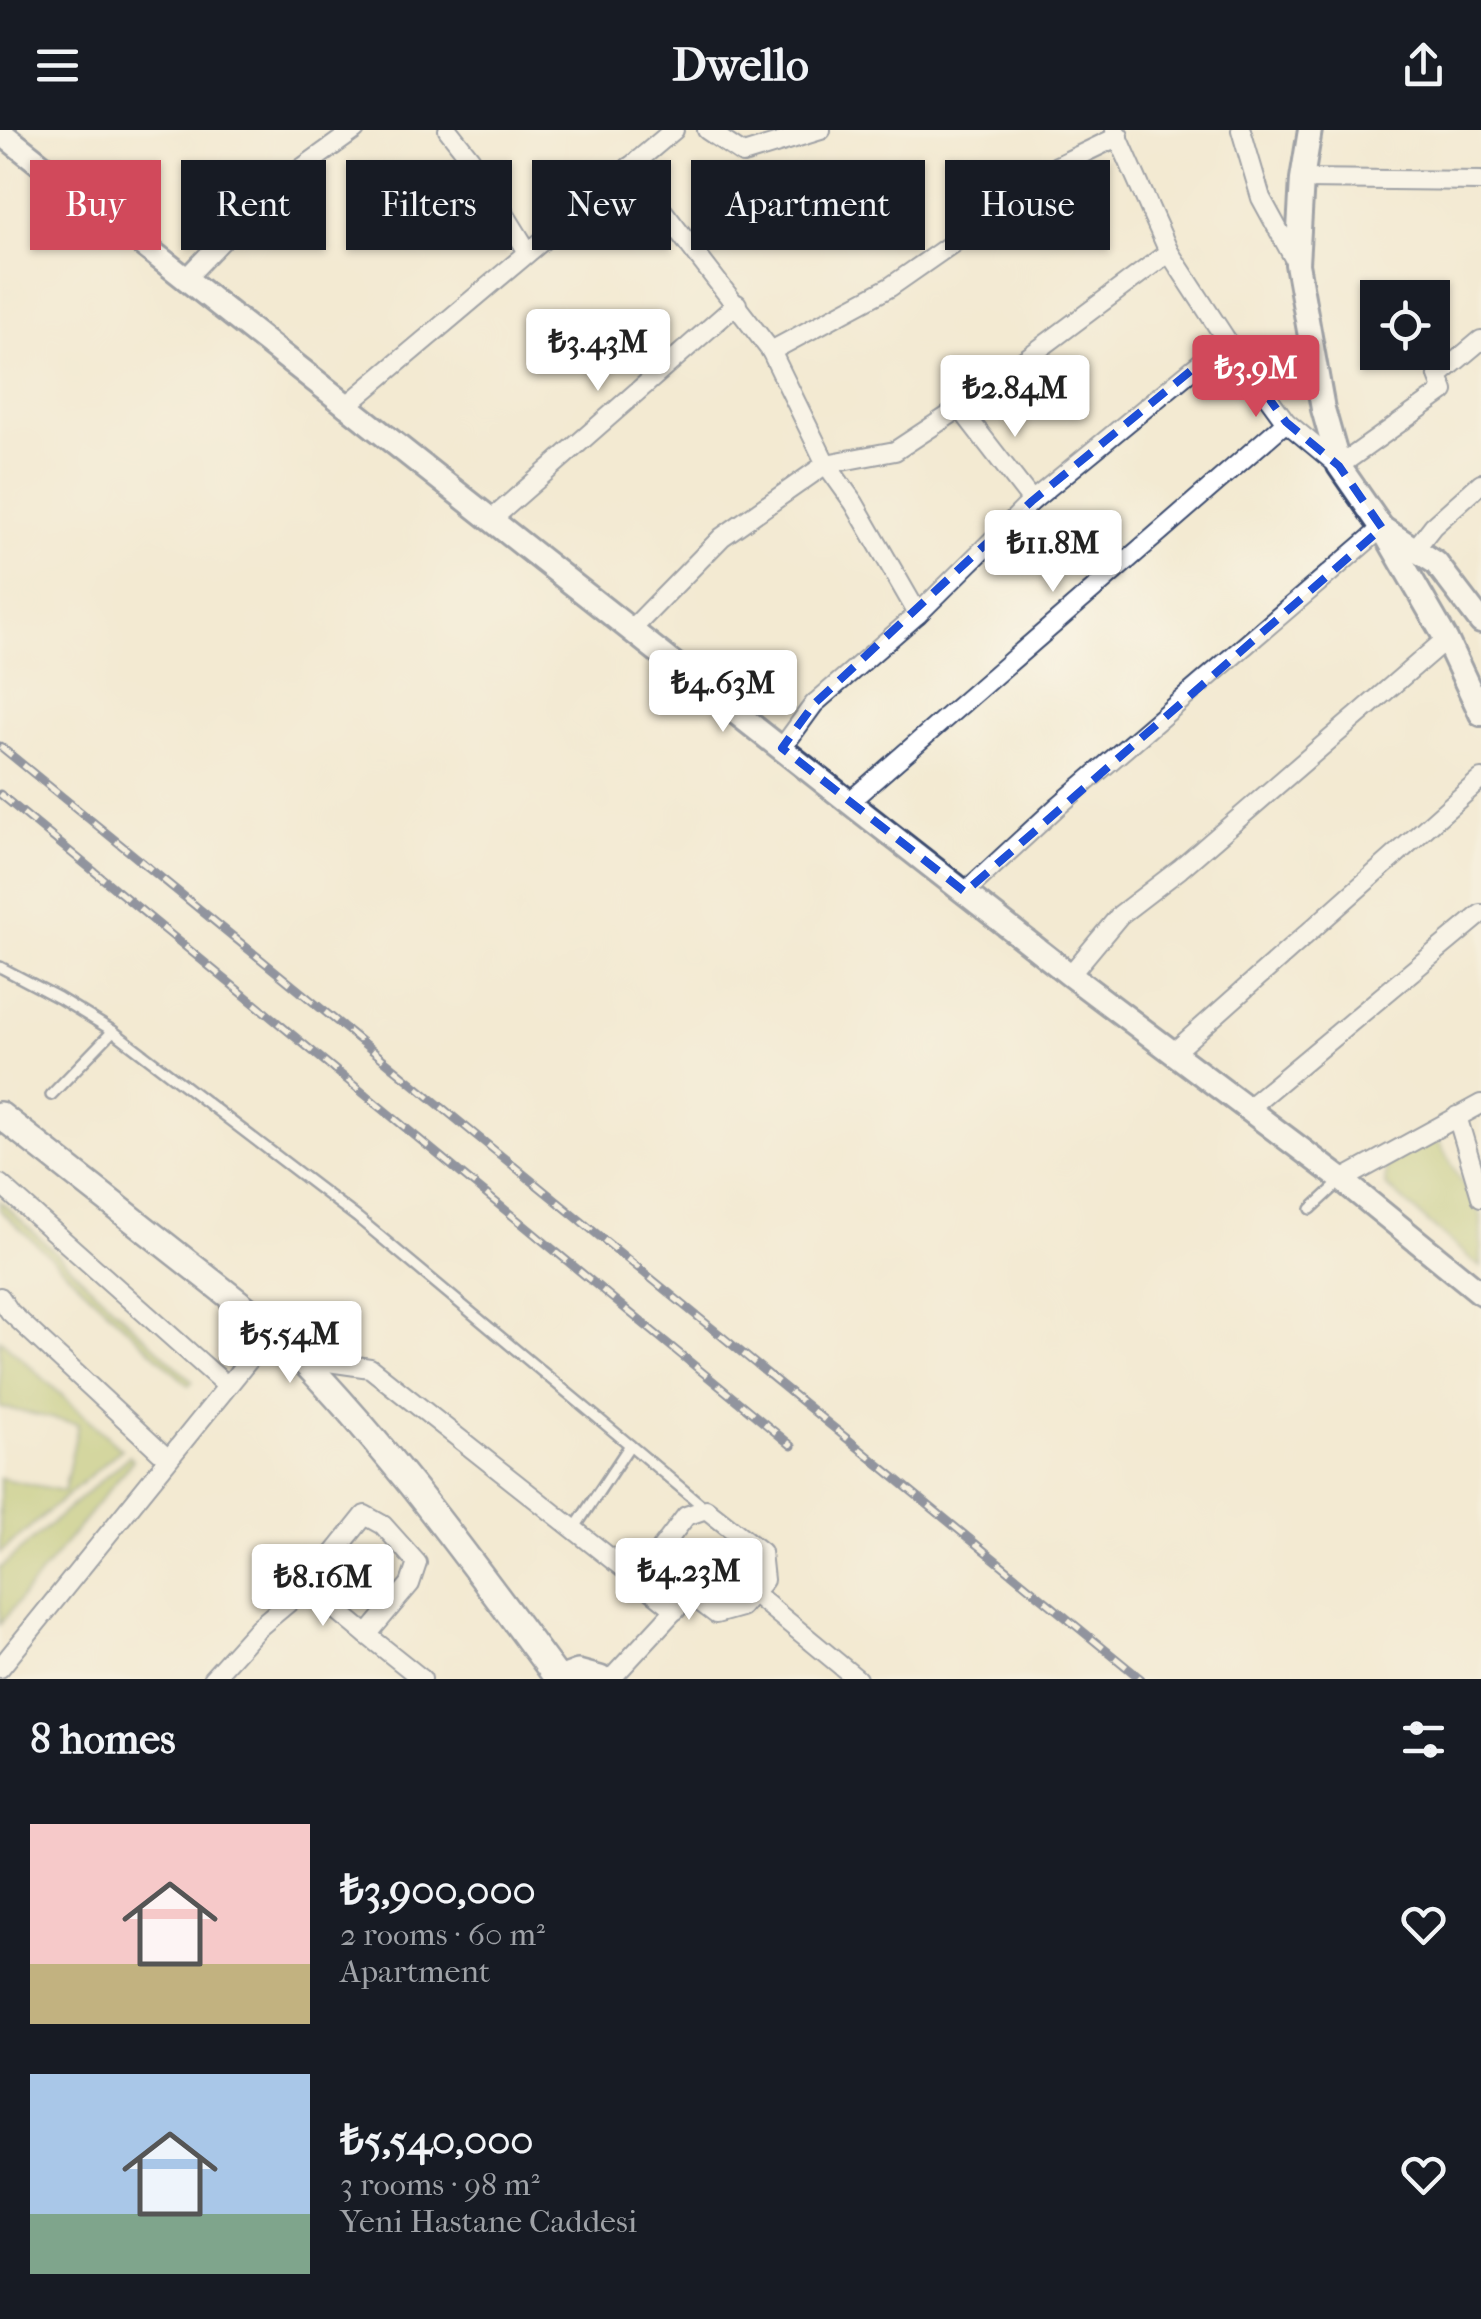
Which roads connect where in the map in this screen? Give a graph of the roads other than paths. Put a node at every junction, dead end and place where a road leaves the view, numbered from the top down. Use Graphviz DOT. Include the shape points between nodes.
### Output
graph roads {
  1 [pos="354,130"];
  2 [pos="448,130"];
  3 [pos="674,130"];
  4 [pos="707,130"];
  5 [pos="821,130"];
  6 [pos="1241,130"];
  7 [pos="1310,130"];
  8 [pos="0,132"];
  9 [pos="1117,133"];
  10 [pos="636,160"];
  11 [pos="1302,179"];
  12 [pos="1481,181"];
  13 [pos="671,221"];
  14 [pos="532,249"];
  15 [pos="528,252"];
  16 [pos="1169,252"];
  17 [pos="1298,264"];
  18 [pos="184,279"];
  19 [pos="736,304"];
  20 [pos="1481,340"];
  21 [pos="1227,341"];
  22 [pos="771,351"];
  23 [pos="345,407"];
  24 [pos="960,408"];
  25 [pos="1286,422"];
  26 [pos="826,464"];
  27 [pos="1340,466"];
  28 [pos="1481,484"];
  29 [pos="1032,501"];
  30 [pos="491,520"];
  31 [pos="1382,528"];
  32 [pos="1415,549"];
  33 [pos="918,614"];
  34 [pos="1481,622"];
  35 [pos="631,630"];
  36 [pos="1446,639"];
  37 [pos="1481,714"];
  38 [pos="782,748"];
  39 [pos="1481,778"];
  40 [pos="849,802"];
  41 [pos="965,892"];
  42 [pos="1481,914"];
  43 [pos="0,968"];
  44 [pos="1070,975"];
  45 [pos="113,1031"];
  46 [pos="1174,1052"];
  47 [pos="51,1095"];
  48 [pos="1481,1104"];
  49 [pos="1248,1108"];
  50 [pos="0,1115"];
  51 [pos="1457,1116"];
  52 [pos="1342,1180"];
  53 [pos="0,1184"];
  54 [pos="1481,1197"];
  55 [pos="1311,1209"];
  56 [pos="1481,1293"];
  57 [pos="0,1296"];
  58 [pos="273,1330"];
  59 [pos="302,1358"];
  60 [pos="227,1386"];
  61 [pos="630,1445"];
  62 [pos="168,1458"];
  63 [pos="706,1509"];
  64 [pos="574,1529"];
  65 [pos="308,1586"];
  66 [pos="688,1593"];
  67 [pos="753,1593"];
  68 [pos="676,1610"];
  69 [pos="368,1635"];
  70 [pos="0,1668"];
  71 [pos="212,1679"];
  72 [pos="422,1679"];
  73 [pos="560,1679"];
  74 [pos="600,1679"];
  75 [pos="610,1679"];
  76 [pos="858,1679"];
  1 -- 18 [label="street" via="270,191"];
  2 -- 15 [label="street"];
  3 -- 10 [label="street"];
  4 -- 5 [label="street" via="742,154"];
  6 -- 17 [label="street" via="1261,198"];
  7 -- 11 [label="street"];
  8 -- 18 [label="street"];
  9 -- 16 [label="street"];
  9 -- 22 [label="street" via="1057,166 890,288"];
  11 -- 12 [label="street"];
  11 -- 17 [label="street"];
  13 -- 19 [label="street"];
  14 -- 15 [label="street"];
  15 -- 23 [label="street"];
  16 -- 21 [label="street"];
  16 -- 24 [label="street"];
  17 -- 27 [label="street" via="1323,409"];
  18 -- 23 [label="street"];
  19 -- 22 [label="street"];
  19 -- 30 [label="street"];
  20 -- 27 [label="street" via="1438,376 1444,391"];
  21 -- 25 [label="street"];
  21 -- 29 [label="street"];
  22 -- 26 [label="street"];
  23 -- 30 [label="street"];
  24 -- 26 [label="street" via="895,450"];
  24 -- 29 [label="street"];
  25 -- 27 [label="street"];
  25 -- 40 [label="street"];
  26 -- 33 [label="street"];
  26 -- 35 [label="street" via="722,536"];
  27 -- 31 [label="street"];
  28 -- 32 [label="street"];
  29 -- 33 [label="street"];
  30 -- 35 [label="street"];
  31 -- 32 [label="street"];
  31 -- 36 [label="street"];
  31 -- 41 [label="street"];
  32 -- 34 [label="street" via="1436,563"];
  33 -- 38 [label="street" via="814,704"];
  35 -- 38 [label="street"];
  36 -- 37 [label="street"];
  36 -- 44 [label="street" via="1120,915"];
  38 -- 40 [label="street"];
  39 -- 46 [label="street"];
  40 -- 41 [label="street"];
  41 -- 44 [label="street"];
  42 -- 49 [label="street"];
  43 -- 45 [label="lane"];
  44 -- 46 [label="street"];
  45 -- 47 [label="lane"];
  45 -- 61 [label="lane" via="358,1218"];
  46 -- 49 [label="street"];
  48 -- 51 [label="street"];
  49 -- 52 [label="street"];
  50 -- 58 [label="main road"];
  51 -- 52 [label="street"];
  51 -- 54 [label="street"];
  52 -- 55 [label="lane"];
  52 -- 56 [label="street"];
  53 -- 60 [label="street"];
  57 -- 62 [label="street"];
  58 -- 59 [label="main road"];
  58 -- 60 [label="street"];
  59 -- 64 [label="street" via="370,1368"];
  59 -- 73 [label="main road" via="436,1516"];
  60 -- 62 [label="street"];
  61 -- 63 [label="lane"];
  61 -- 64 [label="lane"];
  62 -- 70 [label="street"];
  63 -- 66 [label="street" via="686,1516 661,1549 662,1574"];
  63 -- 67 [label="street" via="761,1552 764,1580"];
  64 -- 68 [label="street"];
  65 -- 69 [label="street"];
  65 -- 69 [label="street" via="365,1515 383,1525 417,1563 410,1584"];
  65 -- 71 [label="street"];
  66 -- 67 [label="street" via="716,1614 741,1607"];
  66 -- 68 [label="street"];
  67 -- 76 [label="street"];
  68 -- 75 [label="street"];
  69 -- 72 [label="street"];
  73 -- 74 [label="main road" via="578,1672"];
}
